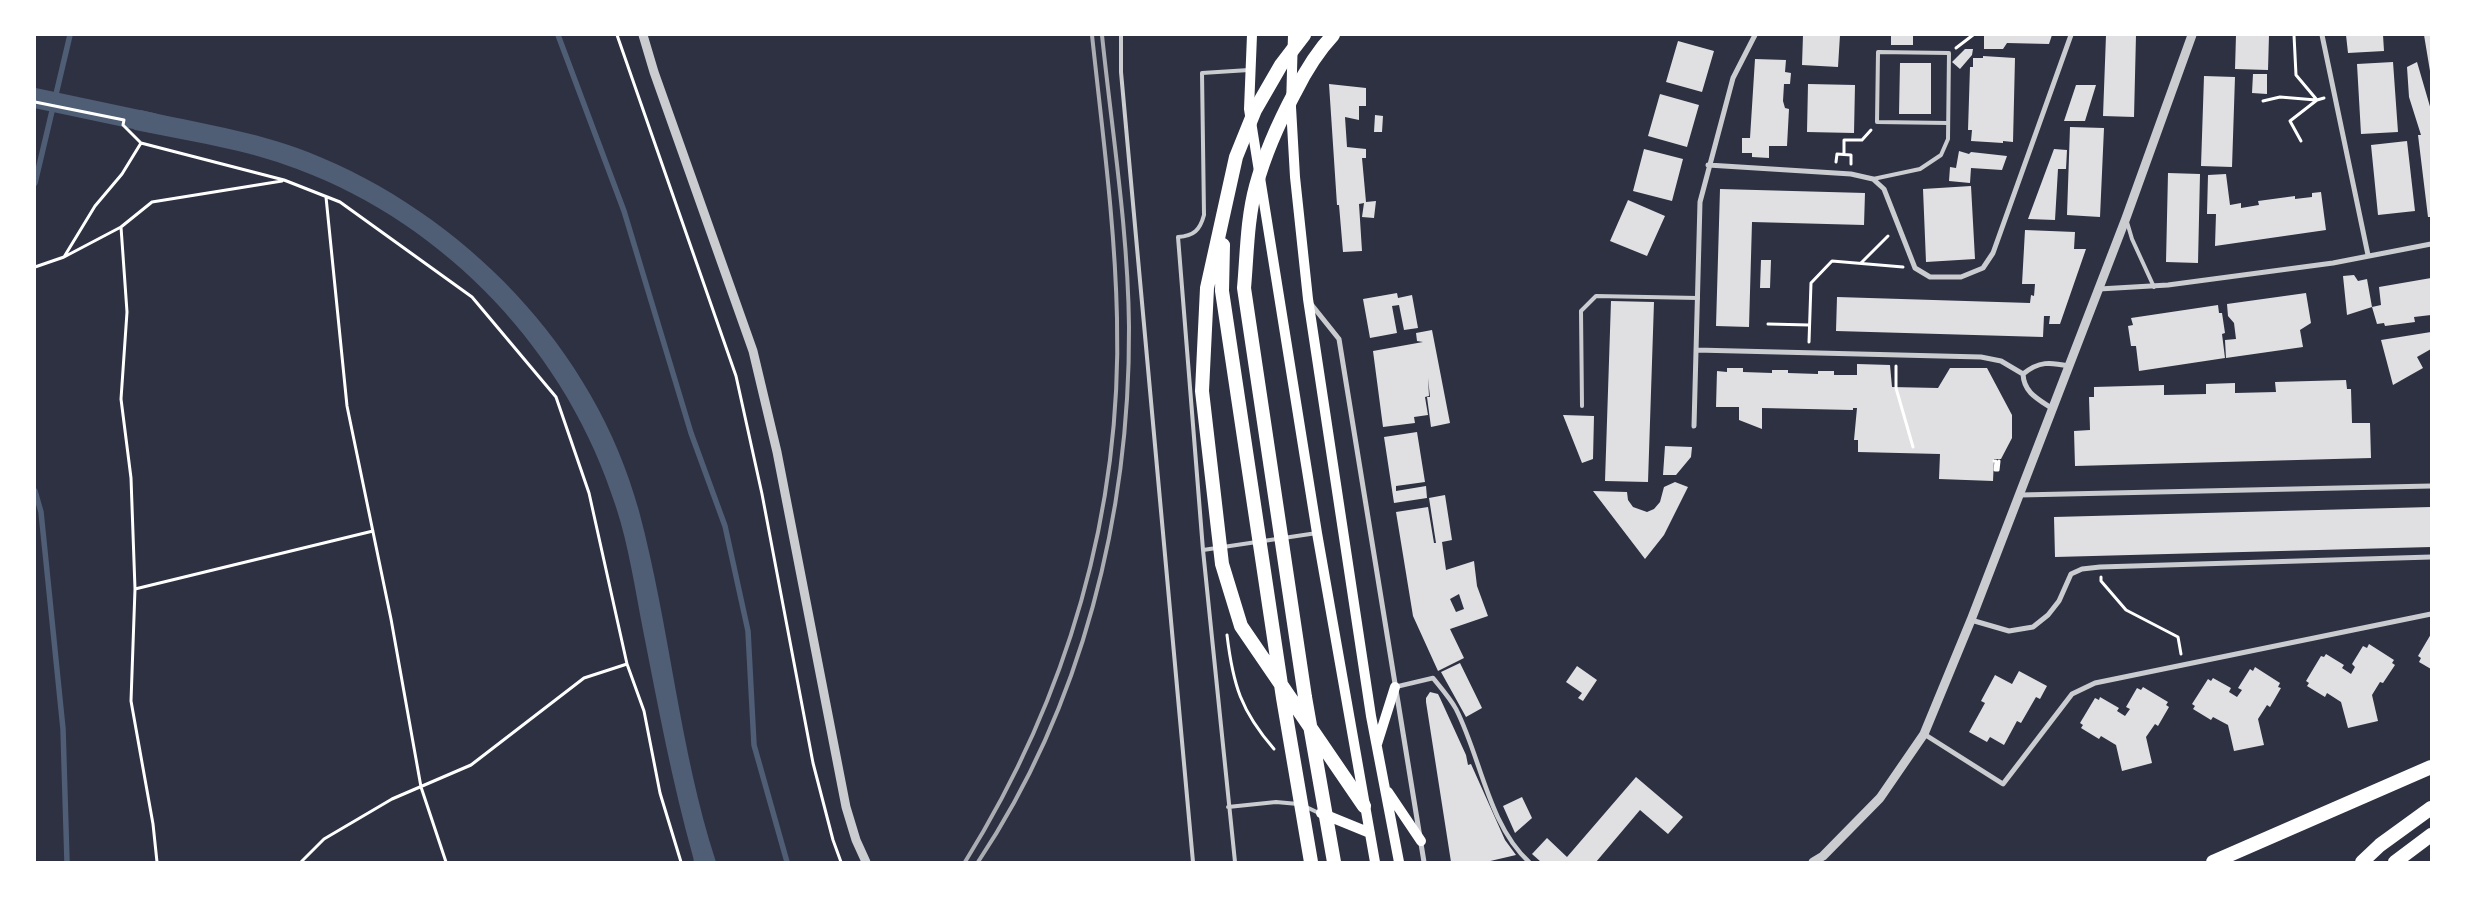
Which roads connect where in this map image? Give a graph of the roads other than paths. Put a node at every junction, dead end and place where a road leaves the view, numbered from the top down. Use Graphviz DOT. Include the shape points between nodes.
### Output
graph roads {
  1 [pos="643,35"];
  2 [pos="1121,35"];
  3 [pos="1252,35"];
  4 [pos="1294,35"];
  5 [pos="1304,35"];
  6 [pos="1334,35"];
  7 [pos="1756,35"];
  8 [pos="2071,35"];
  9 [pos="2192,35"];
  10 [pos="2322,35"];
  11 [pos="1250,70"];
  12 [pos="1948,123"];
  13 [pos="1708,165"];
  14 [pos="1873,179"];
  15 [pos="1224,215"];
  16 [pos="2126,218"];
  17 [pos="2431,244"];
  18 [pos="2368,255"];
  19 [pos="2154,287"];
  20 [pos="2099,289"];
  21 [pos="1698,298"];
  22 [pos="1308,299"];
  23 [pos="1696,350"];
  24 [pos="2069,366"];
  25 [pos="2023,374"];
  26 [pos="1582,406"];
  27 [pos="2053,409"];
  28 [pos="1694,426"];
  29 [pos="2431,486"];
  30 [pos="2020,495"];
  31 [pos="1316,533"];
  32 [pos="1203,550"];
  33 [pos="2431,556"];
  34 [pos="2431,614"];
  35 [pos="1971,620"];
  36 [pos="1395,687"];
  37 [pos="1924,734"];
  38 [pos="1376,745"];
  39 [pos="2431,767"];
  40 [pos="1385,787"];
  41 [pos="1364,806"];
  42 [pos="1228,807"];
  43 [pos="2431,808"];
  44 [pos="1320,813"];
  45 [pos="1370,832"];
  46 [pos="2431,835"];
  47 [pos="1421,841"];
  48 [pos="866,862"];
  49 [pos="1193,862"];
  50 [pos="1235,862"];
  51 [pos="1311,862"];
  52 [pos="1328,862"];
  53 [pos="1334,862"];
  54 [pos="1375,862"];
  55 [pos="1399,862"];
  56 [pos="1424,862"];
  57 [pos="1529,862"];
  58 [pos="1814,862"];
  59 [pos="2213,862"];
  60 [pos="2362,862"];
  61 [pos="2395,862"];
  1 -- 48 [label="street" via="754,351 777,452 846,806"];
  2 -- 49 [label="lane" via="1123,92"];
  3 -- 11 [label="main road"];
  4 -- 22 [label="main road" via="1292,125"];
  5 -- 15 [label="highway" via="1281,65 1255,110 1236,157"];
  6 -- 53 [label="highway" via="1302,79 1265,157 1250,220 1244,288"];
  7 -- 13 [label="street" via="1733,78"];
  8 -- 14 [label="street" via="1993,253 1983,268 1960,277 1930,277 1915,268 1884,189"];
  9 -- 16 [label="street"];
  10 -- 18 [label="street"];
  11 -- 31 [label="main road" via="1249,109"];
  11 -- 32 [label="lane" via="1202,73 1204,215 1200,228 1188,236 1178,237"];
  12 -- 12 [label="lane" via="1950,53 1878,52 1877,122"];
  12 -- 14 [label="lane" via="1948,139 1941,155 1920,169"];
  13 -- 14 [label="street" via="1850,174"];
  13 -- 21 [label="street" via="1700,202"];
  15 -- 41 [label="highway" via="1206,288 1202,391 1222,564 1241,626"];
  15 -- 51 [label="highway" via="1222,291"];
  16 -- 19 [label="lane"];
  16 -- 20 [label="street"];
  17 -- 18 [label="street"];
  18 -- 19 [label="street" via="2333,263"];
  19 -- 20 [label="street"];
  20 -- 24 [label="street"];
  21 -- 23 [label="street"];
  21 -- 26 [label="lane" via="1596,296 1581,311"];
  22 -- 36 [label="street" via="1339,339"];
  22 -- 38 [label="main road"];
  23 -- 25 [label="street" via="1981,357 2001,361"];
  23 -- 28 [label="street"];
  24 -- 25 [label="street" via="2051,362 2034,364"];
  24 -- 27 [label="street"];
  25 -- 27 [label="street" via="2024,385 2032,396"];
  27 -- 30 [label="street"];
  29 -- 30 [label="street"];
  30 -- 35 [label="street"];
  31 -- 32 [label="lane"];
  31 -- 41 [label="main road"];
  32 -- 42 [label="lane"];
  33 -- 35 [label="street" via="2082,569 2071,574 2060,601 2032,627 2009,632"];
  34 -- 37 [label="street" via="2095,682 2072,694 2003,784"];
  35 -- 37 [label="street"];
  36 -- 38 [label="main road"];
  36 -- 47 [label="street"];
  36 -- 57 [label="street" via="1432,678 1444,692 1456,709 1500,820 1517,851"];
  37 -- 58 [label="street" via="1880,798"];
  38 -- 40 [label="main road"];
  39 -- 59 [label="highway"];
  40 -- 47 [label="main road"];
  40 -- 55 [label="main road"];
  41 -- 45 [label="main road"];
  42 -- 44 [label="lane" via="1296,803"];
  42 -- 50 [label="lane"];
  43 -- 60 [label="highway"];
  44 -- 45 [label="main road"];
  44 -- 52 [label="lane"];
  45 -- 54 [label="main road"];
  46 -- 61 [label="highway"];
  47 -- 56 [label="street"];
}
